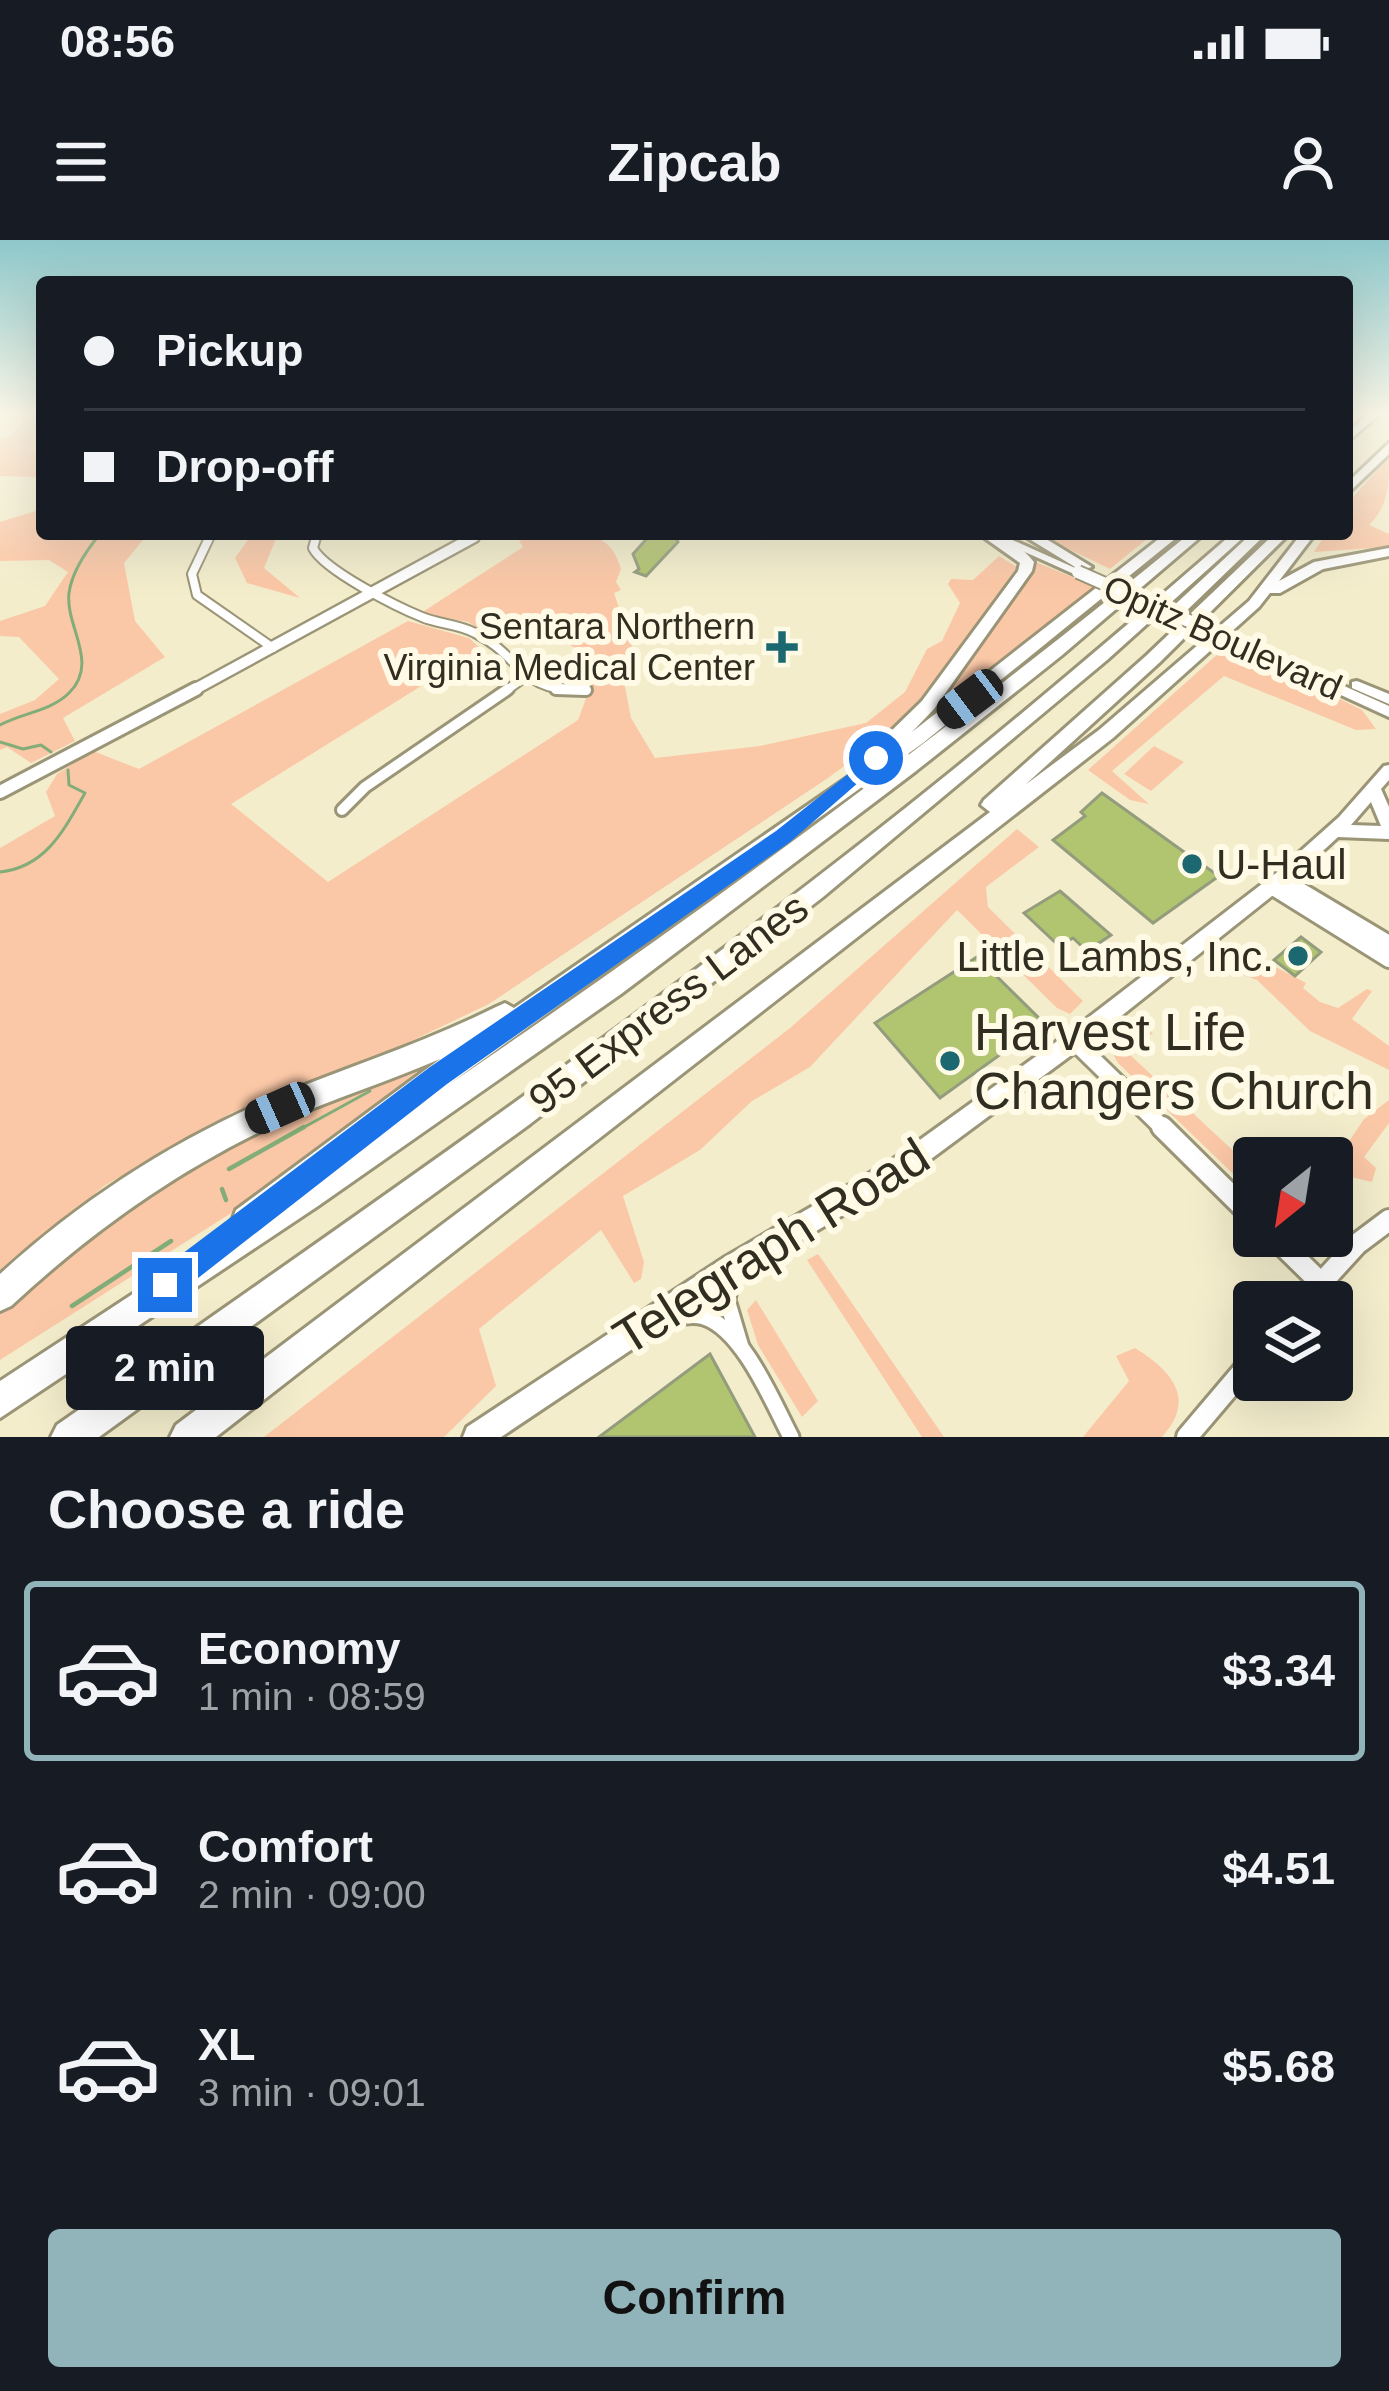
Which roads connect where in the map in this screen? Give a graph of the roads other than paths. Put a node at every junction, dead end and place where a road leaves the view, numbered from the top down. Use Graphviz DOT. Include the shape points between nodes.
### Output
graph roads {
  1 [pos="208,540"];
  2 [pos="315,540"];
  3 [pos="464,540"];
  4 [pos="998,540"];
  5 [pos="1004,540"];
  6 [pos="1020,540"];
  7 [pos="1037,540"];
  8 [pos="1158,540"];
  9 [pos="1167,540"];
  10 [pos="1190,540"];
  11 [pos="1233,540"];
  12 [pos="1253,540"];
  13 [pos="1276,540"];
  14 [pos="1303,540"];
  15 [pos="1389,552"];
  16 [pos="1141,562"];
  17 [pos="1081,570"];
  18 [pos="377,594"];
  19 [pos="1182,607"];
  20 [pos="1246,612"];
  21 [pos="1256,646"];
  22 [pos="273,649"];
  23 [pos="1303,672"];
  24 [pos="524,677"];
  25 [pos="586,690"];
  26 [pos="1389,699"];
  27 [pos="1389,712"];
  28 [pos="1389,727"];
  29 [pos="1389,770"];
  30 [pos="1374,790"];
  31 [pos="0,792"];
  32 [pos="342,810"];
  33 [pos="1389,829"];
  34 [pos="1335,831"];
  35 [pos="783,836"];
  36 [pos="1276,882"];
  37 [pos="873,909"];
  38 [pos="1389,944"];
  39 [pos="615,953"];
  40 [pos="1389,959"];
  41 [pos="1074,1041"];
  42 [pos="1233,1197"];
  43 [pos="1389,1220"];
  44 [pos="1294,1257"];
  45 [pos="734,1267"];
  46 [pos="1319,1281"];
  47 [pos="1323,1281"];
  48 [pos="0,1295"];
  49 [pos="651,1320"];
  50 [pos="95,1339"];
  51 [pos="741,1350"];
  52 [pos="1233,1383"];
  53 [pos="0,1401"];
  54 [pos="69,1437"];
  55 [pos="188,1437"];
  56 [pos="477,1437"];
  57 [pos="791,1437"];
  58 [pos="1187,1437"];
  1 -- 22 [label="street" via="194,588"];
  2 -- 18 [label="street" via="318,558"];
  3 -- 18 [label="street"];
  4 -- 35 [label="highway" via="1020,553 1024,571 910,725"];
  5 -- 17 [label="main road, Opitz Boulevard"];
  6 -- 17 [label="main road, Opitz Boulevard"];
  7 -- 17 [label="highway"];
  8 -- 16 [label="highway"];
  9 -- 16 [label="highway"];
  10 -- 50 [label="highway" via="807,847"];
  11 -- 54 [label="highway, 95 Express Lanes" via="842,872"];
  12 -- 19 [label="highway"];
  13 -- 37 [label="highway"];
  14 -- 20 [label="highway"];
  15 -- 20 [label="highway" via="1306,570"];
  16 -- 35 [label="highway"];
  17 -- 19 [label="main road, Opitz Boulevard, bridge"];
  18 -- 22 [label="street"];
  18 -- 24 [label="street" via="477,632"];
  19 -- 21 [label="main road, Opitz Boulevard, bridge"];
  20 -- 37 [label="highway" via="1106,734"];
  21 -- 23 [label="main road, Opitz Boulevard"];
  21 -- 26 [label="main road, Opitz Boulevard"];
  22 -- 31 [label="street"];
  23 -- 27 [label="main road, Opitz Boulevard"];
  23 -- 28 [label="main road"];
  24 -- 25 [label="street"];
  24 -- 32 [label="street"];
  29 -- 30 [label="main road, Telegraph Road"];
  30 -- 33 [label="main road"];
  30 -- 34 [label="main road, Telegraph Road"];
  33 -- 34 [label="main road"];
  34 -- 36 [label="main road, Telegraph Road"];
  35 -- 39 [label="highway"];
  36 -- 38 [label="street"];
  36 -- 40 [label="street"];
  36 -- 41 [label="main road, Telegraph Road"];
  37 -- 55 [label="highway"];
  39 -- 48 [label="highway" via="456,1041 280,1108 191,1153 102,1209"];
  39 -- 50 [label="highway" via="385,1114"];
  41 -- 42 [label="street"];
  41 -- 45 [label="main road, Telegraph Road" via="900,1168"];
  43 -- 47 [label="street"];
  44 -- 46 [label="street"];
  45 -- 49 [label="main road, Telegraph Road"];
  45 -- 51 [label="street" via="728,1305"];
  49 -- 51 [label="street" via="703,1316"];
  49 -- 56 [label="main road, Telegraph Road"];
  50 -- 53 [label="highway"];
  51 -- 57 [label="street"];
  52 -- 58 [label="street"];
}
